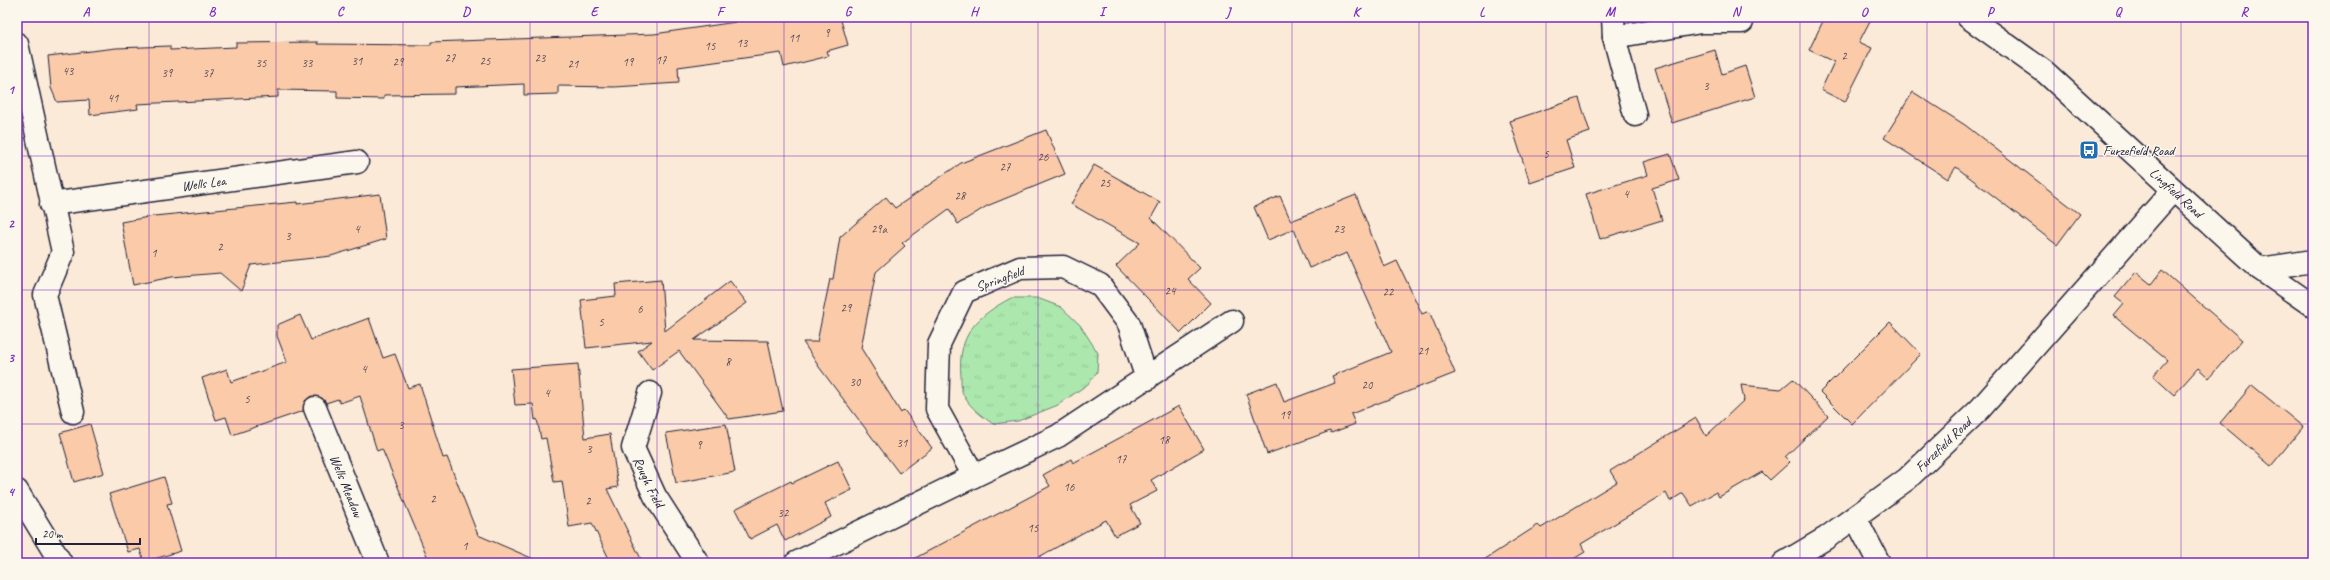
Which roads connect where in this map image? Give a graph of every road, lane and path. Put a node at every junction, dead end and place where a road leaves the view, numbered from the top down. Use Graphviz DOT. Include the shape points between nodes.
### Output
graph roads {
  1 [pos="1968,17"];
  2 [pos="1742,22"];
  3 [pos="1614,27"];
  4 [pos="17,44"];
  5 [pos="1635,115"];
  6 [pos="356,162"];
  7 [pos="2173,190"];
  8 [pos="51,204"];
  9 [pos="2313,261"];
  10 [pos="2260,269"];
  11 [pos="2313,306"];
  12 [pos="1232,322"];
  13 [pos="1147,379"];
  14 [pos="650,393"];
  15 [pos="315,408"];
  16 [pos="73,412"];
  17 [pos="974,476"];
  18 [pos="17,491"];
  19 [pos="1855,517"];
  20 [pos="62,563"];
  21 [pos="378,563"];
  22 [pos="698,563"];
  23 [pos="796,563"];
  24 [pos="1784,563"];
  25 [pos="1879,563"];
  1 -- 7 [label="street, Lingfield Road" via="2045,72"];
  2 -- 3 [label="street"];
  3 -- 5 [label="street"];
  4 -- 8 [label="street"];
  6 -- 8 [label="street, Wells Lea"];
  7 -- 10 [label="street, Lingfield Road"];
  7 -- 19 [label="street, Furzefield Road" via="1980,409 1907,479"];
  8 -- 16 [label="street" via="63,252 45,296"];
  9 -- 10 [label="street"];
  10 -- 11 [label="street, Lingfield Road"];
  12 -- 13 [label="street"];
  13 -- 17 [label="street" via="1058,436"];
  13 -- 17 [label="street, Springfield" via="1129,324 1100,285 1063,267 1020,268 964,292 939,344 937,408"];
  14 -- 22 [label="street, Rough Field" via="633,448 654,496"];
  15 -- 21 [label="street, Wells Meadow"];
  17 -- 23 [label="street"];
  18 -- 20 [label="street"];
  19 -- 24 [label="street, Furzefield Road"];
  19 -- 25 [label="street"];
}
